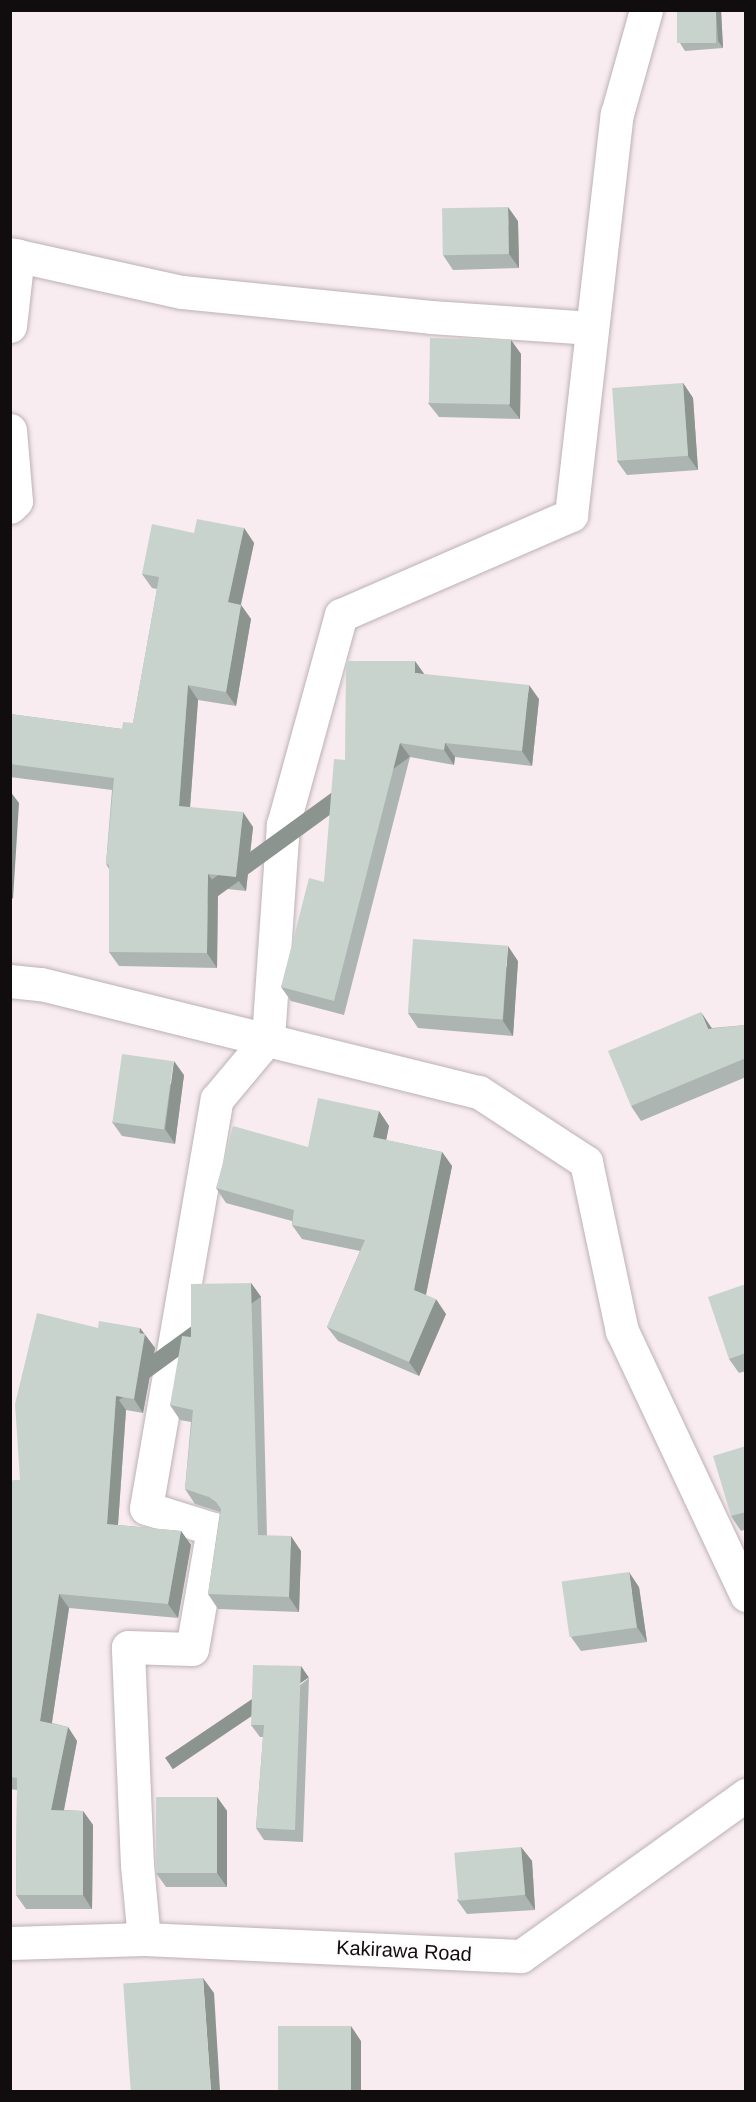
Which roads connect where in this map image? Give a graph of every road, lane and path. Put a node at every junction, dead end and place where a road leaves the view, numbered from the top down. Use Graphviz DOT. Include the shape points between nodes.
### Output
graph roads {
  1 [pos="646,10"];
  2 [pos="14,254"];
  3 [pos="10,326"];
  4 [pos="592,328"];
  5 [pos="10,430"];
  6 [pos="10,507"];
  7 [pos="10,981"];
  8 [pos="268,1038"];
  9 [pos="746,1595"];
  10 [pos="746,1795"];
  11 [pos="144,1939"];
  12 [pos="10,1943"];
  1 -- 4 [label="street" via="617,114"];
  2 -- 3 [label="street"];
  2 -- 4 [label="street" via="182,292 431,317"];
  4 -- 8 [label="street" via="571,515 341,615 283,825"];
  5 -- 6 [label="street" via="16,501"];
  7 -- 8 [label="street" via="40,984"];
  8 -- 9 [label="street" via="479,1092 586,1162 622,1331"];
  8 -- 11 [label="street" via="217,1099 146,1508 213,1529 192,1649 128,1647 136,1865"];
  10 -- 11 [label="street, Kakirawa Road" via="521,1956"];
  11 -- 12 [label="street, Kakirawa Road"];
}
